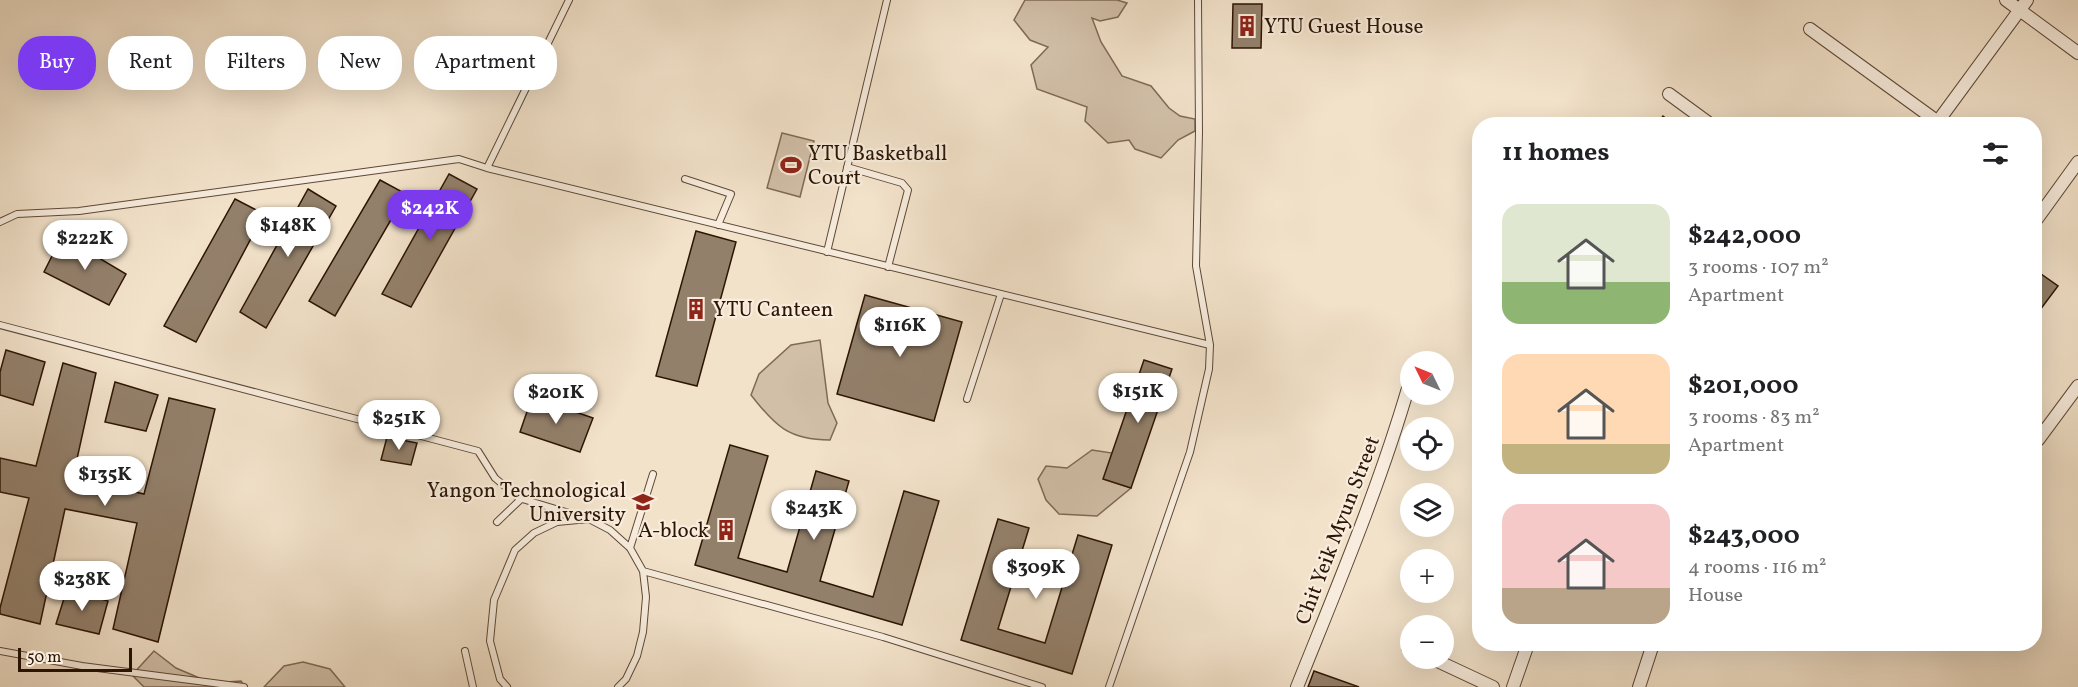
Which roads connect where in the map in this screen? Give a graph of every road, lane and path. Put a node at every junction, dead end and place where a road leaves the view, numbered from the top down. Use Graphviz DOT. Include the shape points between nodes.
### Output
graph roads {
  1 [pos="569,0"];
  2 [pos="887,0"];
  3 [pos="1198,0"];
  4 [pos="2006,0"];
  5 [pos="2023,5"];
  6 [pos="1810,29"];
  7 [pos="2078,53"];
  8 [pos="1669,94"];
  9 [pos="1700,117"];
  10 [pos="1929,117"];
  11 [pos="1941,117"];
  12 [pos="2078,162"];
  13 [pos="847,167"];
  14 [pos="487,168"];
  15 [pos="685,179"];
  16 [pos="2042,212"];
  17 [pos="0,222"];
  18 [pos="718,225"];
  19 [pos="827,252"];
  20 [pos="888,267"];
  21 [pos="1001,294"];
  22 [pos="0,326"];
  23 [pos="1210,345"];
  24 [pos="2078,386"];
  25 [pos="967,399"];
  26 [pos="1403,405"];
  27 [pos="2042,435"];
  28 [pos="653,474"];
  29 [pos="521,499"];
  30 [pos="589,519"];
  31 [pos="496,522"];
  32 [pos="630,548"];
  33 [pos="643,571"];
  34 [pos="0,651"];
  35 [pos="465,651"];
  36 [pos="1526,651"];
  37 [pos="1651,651"];
  38 [pos="1454,669"];
  39 [pos="244,687"];
  40 [pos="473,687"];
  41 [pos="507,687"];
  42 [pos="618,687"];
  43 [pos="1042,687"];
  44 [pos="1108,687"];
  45 [pos="1297,687"];
  46 [pos="1493,687"];
  47 [pos="1513,687"];
  48 [pos="1639,687"];
  1 -- 14 [label="lane"];
  2 -- 13 [label="lane"];
  3 -- 23 [label="lane" via="1196,266"];
  4 -- 5 [label="street"];
  5 -- 7 [label="street"];
  5 -- 11 [label="street"];
  6 -- 10 [label="street"];
  8 -- 9 [label="street"];
  12 -- 16 [label="street"];
  13 -- 19 [label="lane"];
  13 -- 20 [label="lane" via="902,183 908,190"];
  14 -- 17 [label="lane" via="459,159 78,211 17,214"];
  14 -- 18 [label="lane"];
  15 -- 18 [label="lane" via="731,194"];
  18 -- 19 [label="lane"];
  19 -- 20 [label="lane"];
  20 -- 21 [label="lane"];
  21 -- 23 [label="lane"];
  21 -- 25 [label="lane"];
  22 -- 29 [label="lane" via="478,451 495,478"];
  23 -- 44 [label="lane" via="1209,369 1190,452"];
  24 -- 27 [label="street"];
  26 -- 45 [label="street, Chit Yeik Myun Street" via="1365,517"];
  28 -- 32 [label="lane"];
  29 -- 30 [label="lane"];
  29 -- 31 [label="lane"];
  30 -- 32 [label="lane" via="610,530"];
  30 -- 41 [label="lane" via="557,522 534,533 515,550 494,600 490,641 500,679"];
  32 -- 33 [label="lane"];
  33 -- 42 [label="lane" via="643,632 637,656"];
  33 -- 43 [label="lane" via="883,637"];
  34 -- 39 [label="lane"];
  35 -- 40 [label="lane"];
  36 -- 47 [label="street"];
  37 -- 48 [label="street"];
  38 -- 46 [label="street"];
}
